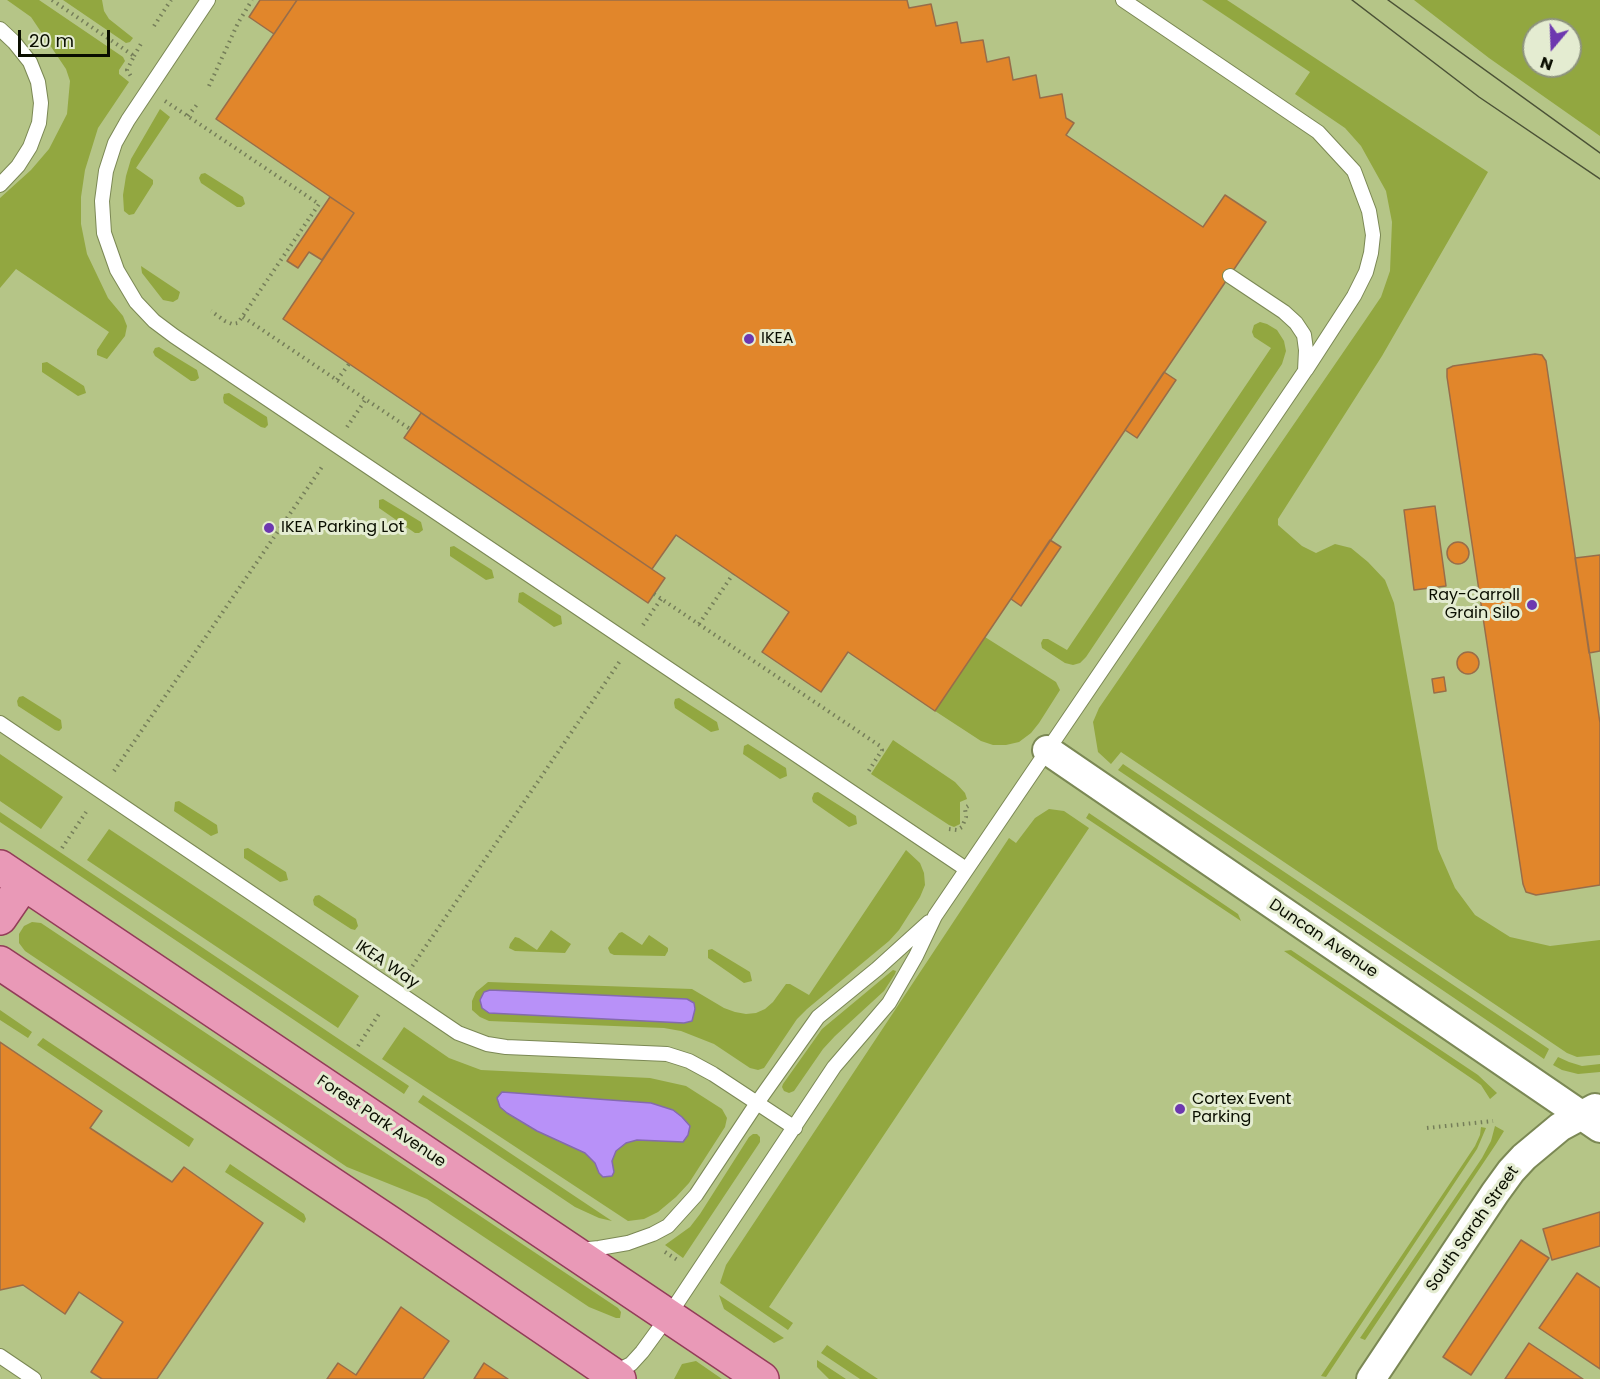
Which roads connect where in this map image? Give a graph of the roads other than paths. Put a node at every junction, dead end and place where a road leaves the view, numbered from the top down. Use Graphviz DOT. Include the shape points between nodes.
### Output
graph roads {
  1 [pos="208,0"];
  2 [pos="1123,0"];
  3 [pos="0,29"];
  4 [pos="0,185"];
  5 [pos="1230,276"];
  6 [pos="1305,371"];
  7 [pos="0,723"];
  8 [pos="1047,750"];
  9 [pos="966,869"];
  10 [pos="12,875"];
  11 [pos="935,916"];
  12 [pos="0,918"];
  13 [pos="0,963"];
  14 [pos="757,1104"];
  15 [pos="1594,1116"];
  16 [pos="795,1128"];
  17 [pos="572,1250"];
  18 [pos="669,1315"];
  19 [pos="0,1356"];
  20 [pos="615,1376"];
  21 [pos="34,1379"];
  22 [pos="762,1379"];
  23 [pos="1371,1379"];
  1 -- 9 [label="lane" via="128,120 106,171 102,201 104,233 117,270 136,302 174,336"];
  2 -- 6 [label="lane" via="1318,132 1354,171 1369,211 1371,254 1354,296"];
  3 -- 4 [label="lane" via="30,62 38,82 40,103 39,123 30,147"];
  5 -- 6 [label="lane" via="1296,323 1304,335"];
  6 -- 8 [label="lane"];
  7 -- 14 [label="lane, IKEA Way" via="458,1033 506,1047 667,1054 713,1074"];
  8 -- 9 [label="lane"];
  8 -- 15 [label="street, Duncan Avenue"];
  9 -- 11 [label="lane"];
  10 -- 12 [label="main road"];
  10 -- 17 [label="main road, Forest Park Avenue"];
  11 -- 14 [label="lane" via="818,1017"];
  11 -- 16 [label="lane" via="889,1003 834,1067"];
  13 -- 20 [label="main road"];
  14 -- 16 [label="lane, IKEA Way"];
  14 -- 17 [label="lane" via="696,1195 668,1226 628,1243"];
  15 -- 23 [label="street, South Sarah Street" via="1560,1127 1511,1171"];
  16 -- 18 [label="lane"];
  17 -- 18 [label="main road, Forest Park Avenue"];
  18 -- 20 [label="lane" via="631,1364"];
  18 -- 22 [label="main road, Forest Park Avenue"];
  19 -- 21 [label="lane"];
}
